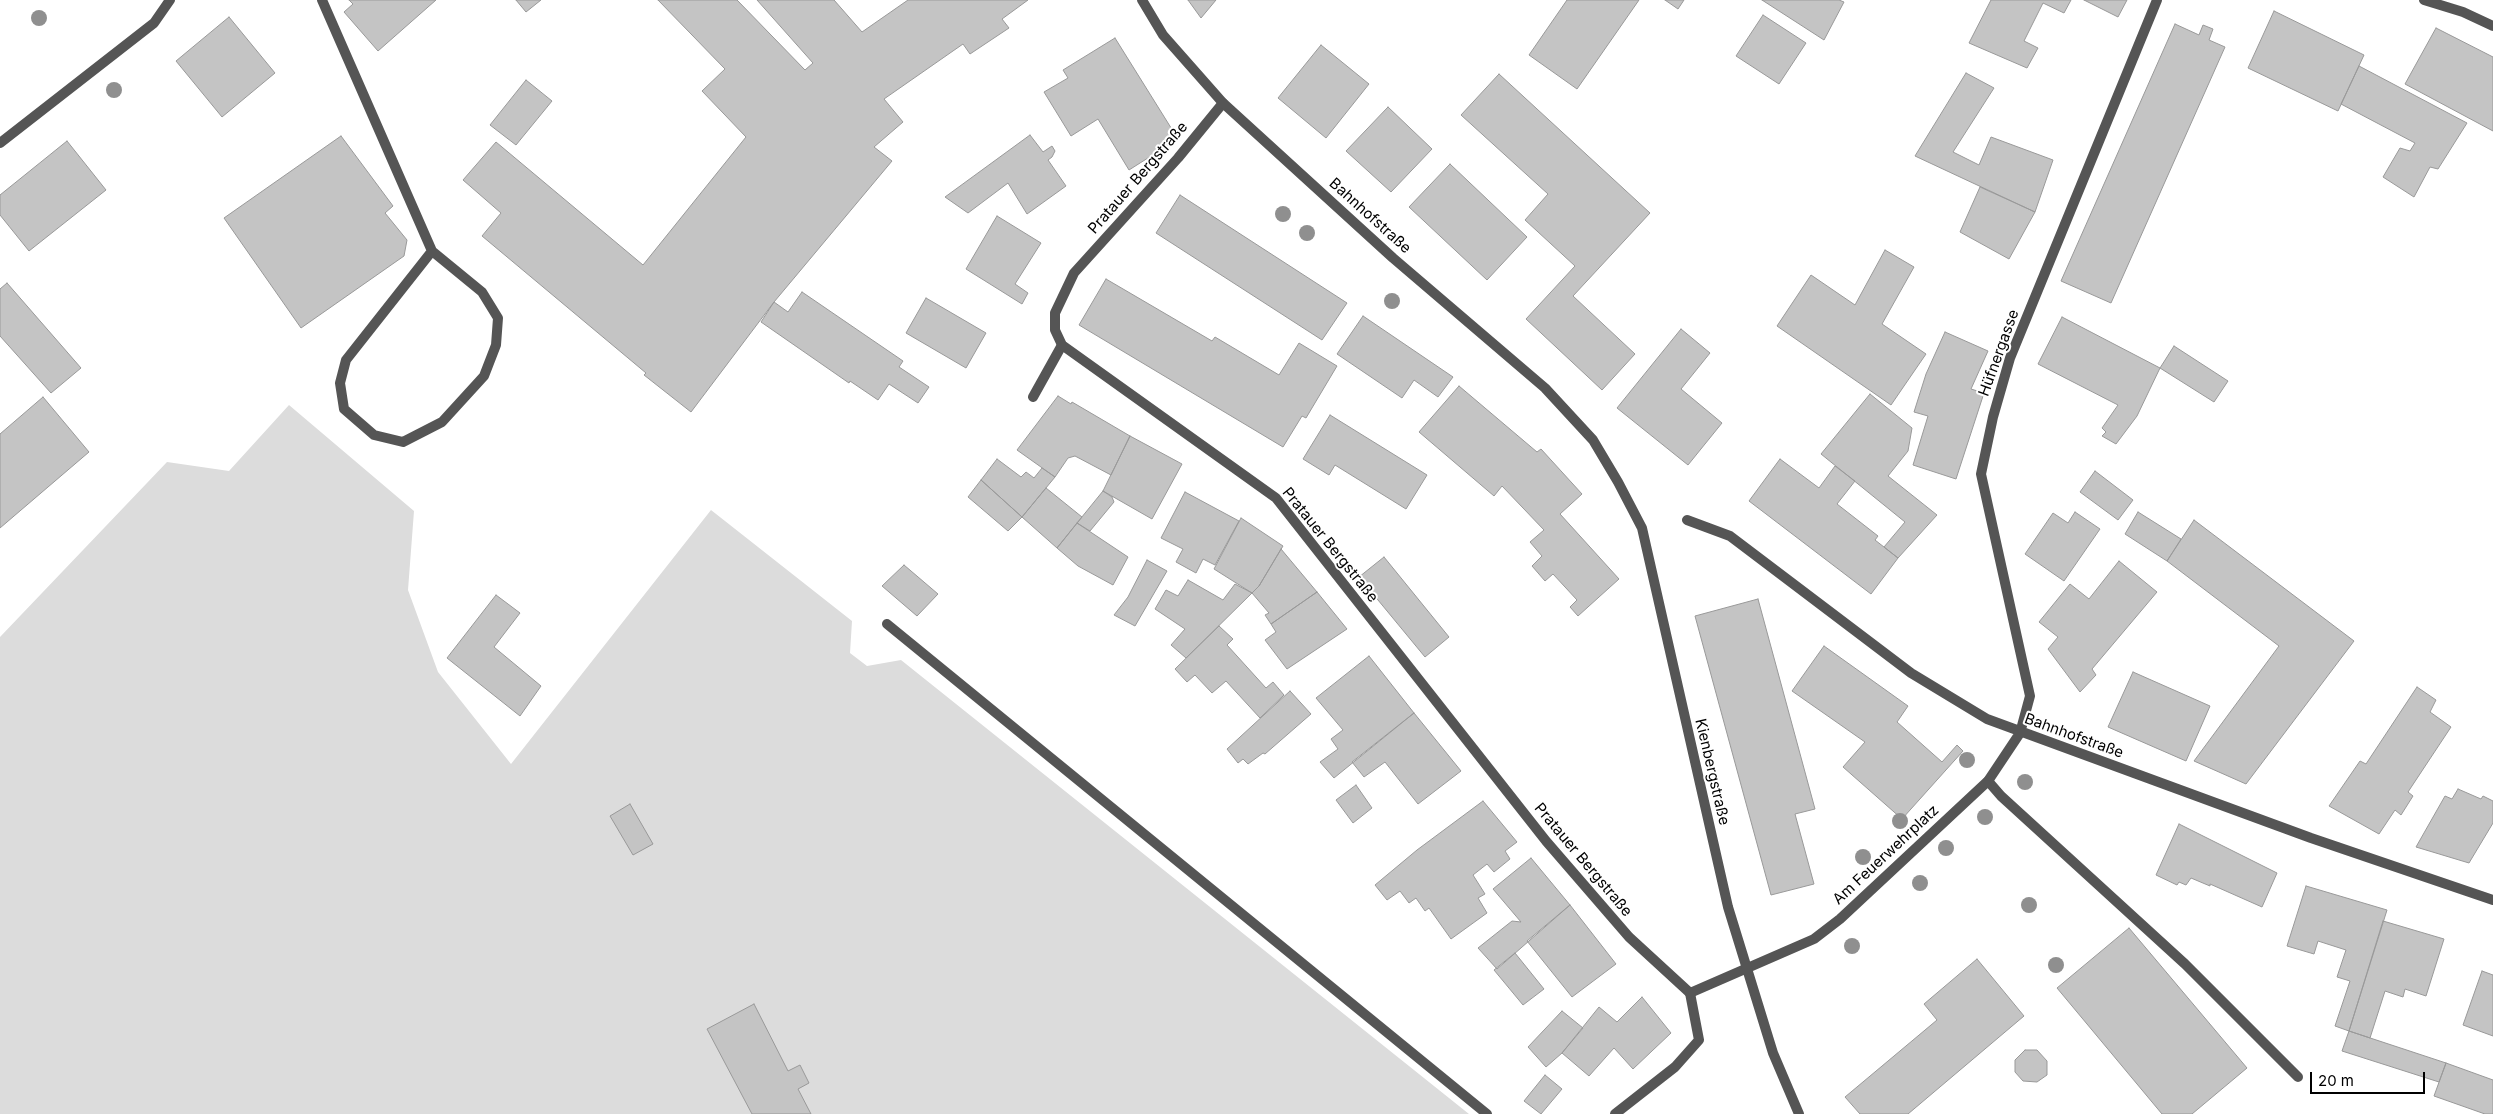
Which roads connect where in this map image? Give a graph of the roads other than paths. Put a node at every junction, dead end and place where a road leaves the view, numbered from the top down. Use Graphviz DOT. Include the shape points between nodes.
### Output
graph roads {
  1 [pos="170,0"];
  2 [pos="322,0"];
  3 [pos="1142,0"];
  4 [pos="2157,0"];
  5 [pos="2424,0"];
  6 [pos="2493,26"];
  7 [pos="1223,103"];
  8 [pos="0,143"];
  9 [pos="432,251"];
  10 [pos="1062,346"];
  11 [pos="1033,397"];
  12 [pos="1593,440"];
  13 [pos="1687,520"];
  14 [pos="887,624"];
  15 [pos="2020,733"];
  16 [pos="1988,781"];
  17 [pos="2493,900"];
  18 [pos="1747,970"];
  19 [pos="1690,993"];
  20 [pos="2298,1077"];
  21 [pos="1487,1114"];
  22 [pos="1615,1114"];
  23 [pos="1799,1114"];
  1 -- 8 [label="street" via="154,23"];
  2 -- 9 [label="street"];
  3 -- 7 [label="street, Bahnhofstraße" via="1163,35"];
  4 -- 15 [label="street, Hüfnergasse" via="2010,358 1992,417 1981,474 2030,696"];
  5 -- 6 [label="street" via="2463,12"];
  7 -- 10 [label="street, Pratauer Bergstraße" via="1074,273 1055,313 1055,330"];
  7 -- 12 [label="street, Bahnhofstraße" via="1393,258 1545,388"];
  9 -- 9 [label="street" via="482,292 498,318 496,345 484,376 442,422 403,442 374,435 344,409 340,383 346,360"];
  10 -- 11 [label="street"];
  10 -- 19 [label="street, Pratauer Bergstraße" via="1276,498 1546,842 1629,937"];
  12 -- 18 [label="street, Kienbergstraße" via="1642,528 1717,864"];
  13 -- 15 [label="street, Bahnhofstraße" via="1730,536 1911,673 1987,719"];
  14 -- 21 [label="street"];
  15 -- 16 [label="street, Am Feuerwehrplatz"];
  15 -- 17 [label="street, Bahnhofstraße"];
  16 -- 18 [label="street, Am Feuerwehrplatz" via="1840,919 1814,939"];
  16 -- 20 [label="street" via="2186,964"];
  18 -- 19 [label="street"];
  18 -- 23 [label="street, Kienbergstraße" via="1773,1053"];
  19 -- 22 [label="street" via="1699,1040 1675,1067"];
}
